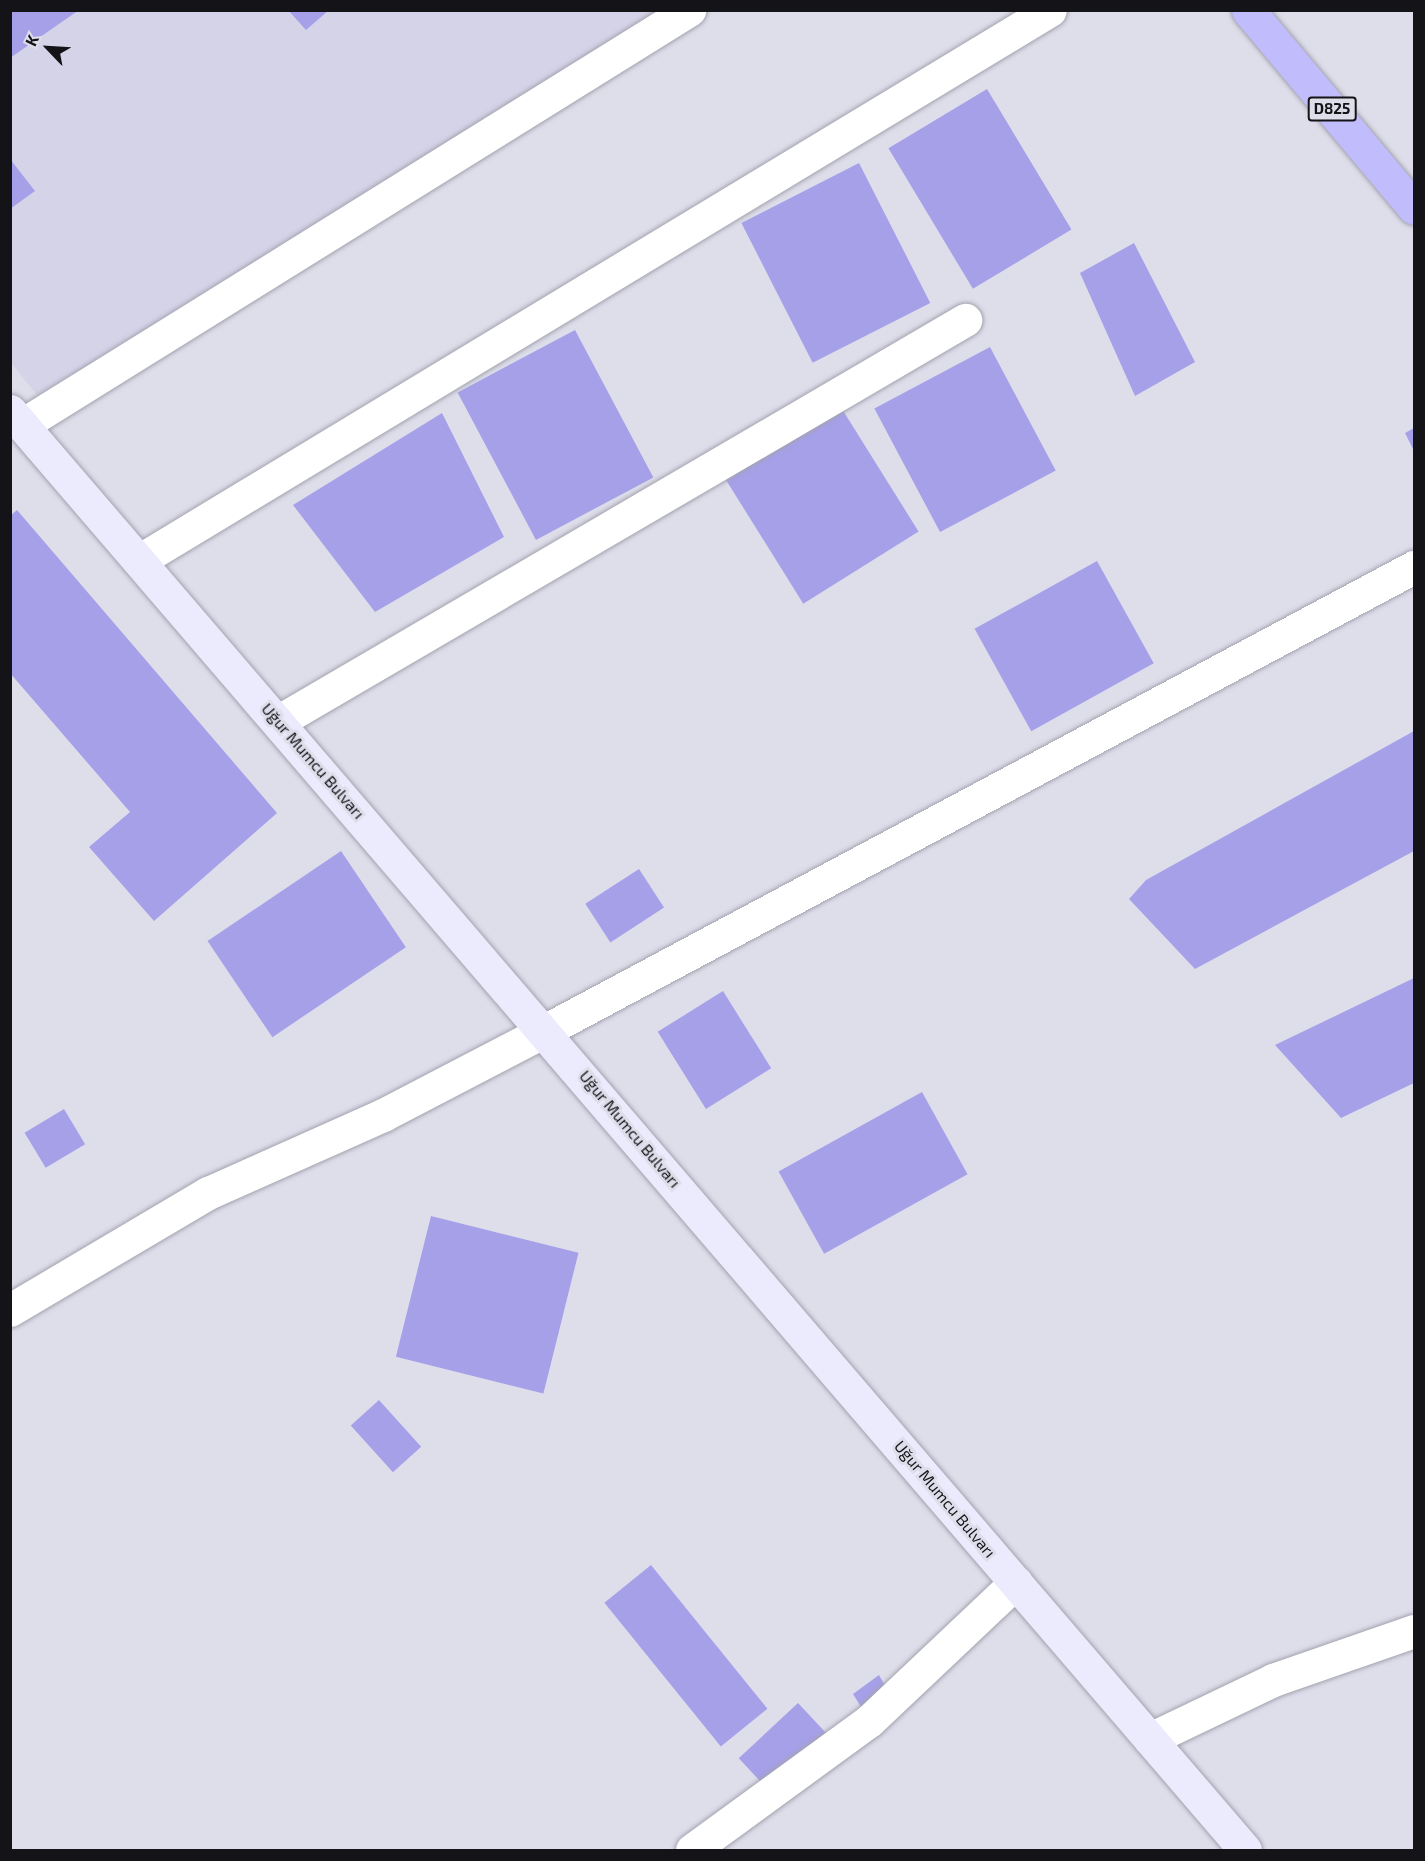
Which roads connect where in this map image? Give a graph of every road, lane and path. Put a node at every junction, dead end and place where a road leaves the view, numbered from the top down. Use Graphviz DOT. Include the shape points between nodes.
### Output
graph roads {
  1 [pos="689,10"];
  2 [pos="1050,10"];
  3 [pos="1248,10"];
  4 [pos="1414,208"];
  5 [pos="965,320"];
  6 [pos="16,418"];
  7 [pos="140,560"];
  8 [pos="1414,567"];
  9 [pos="279,721"];
  10 [pos="546,1030"];
  11 [pos="10,1310"];
  12 [pos="1016,1582"];
  13 [pos="1414,1631"];
  14 [pos="1150,1739"];
  15 [pos="692,1851"];
  16 [pos="1245,1851"];
  1 -- 6 [label="street"];
  2 -- 7 [label="street"];
  3 -- 4 [label="highway, D825"];
  5 -- 9 [label="street"];
  6 -- 7 [label="street, Uğur Mumcu Bulvarı"];
  7 -- 9 [label="street, Uğur Mumcu Bulvarı"];
  8 -- 10 [label="street"];
  9 -- 10 [label="street, Uğur Mumcu Bulvarı"];
  10 -- 11 [label="street" via="383,1115 208,1193"];
  10 -- 12 [label="street, Uğur Mumcu Bulvarı"];
  12 -- 14 [label="street, Uğur Mumcu Bulvarı"];
  12 -- 15 [label="street" via="869,1721"];
  13 -- 14 [label="street" via="1273,1680"];
  14 -- 16 [label="street, Uğur Mumcu Bulvarı"];
}
